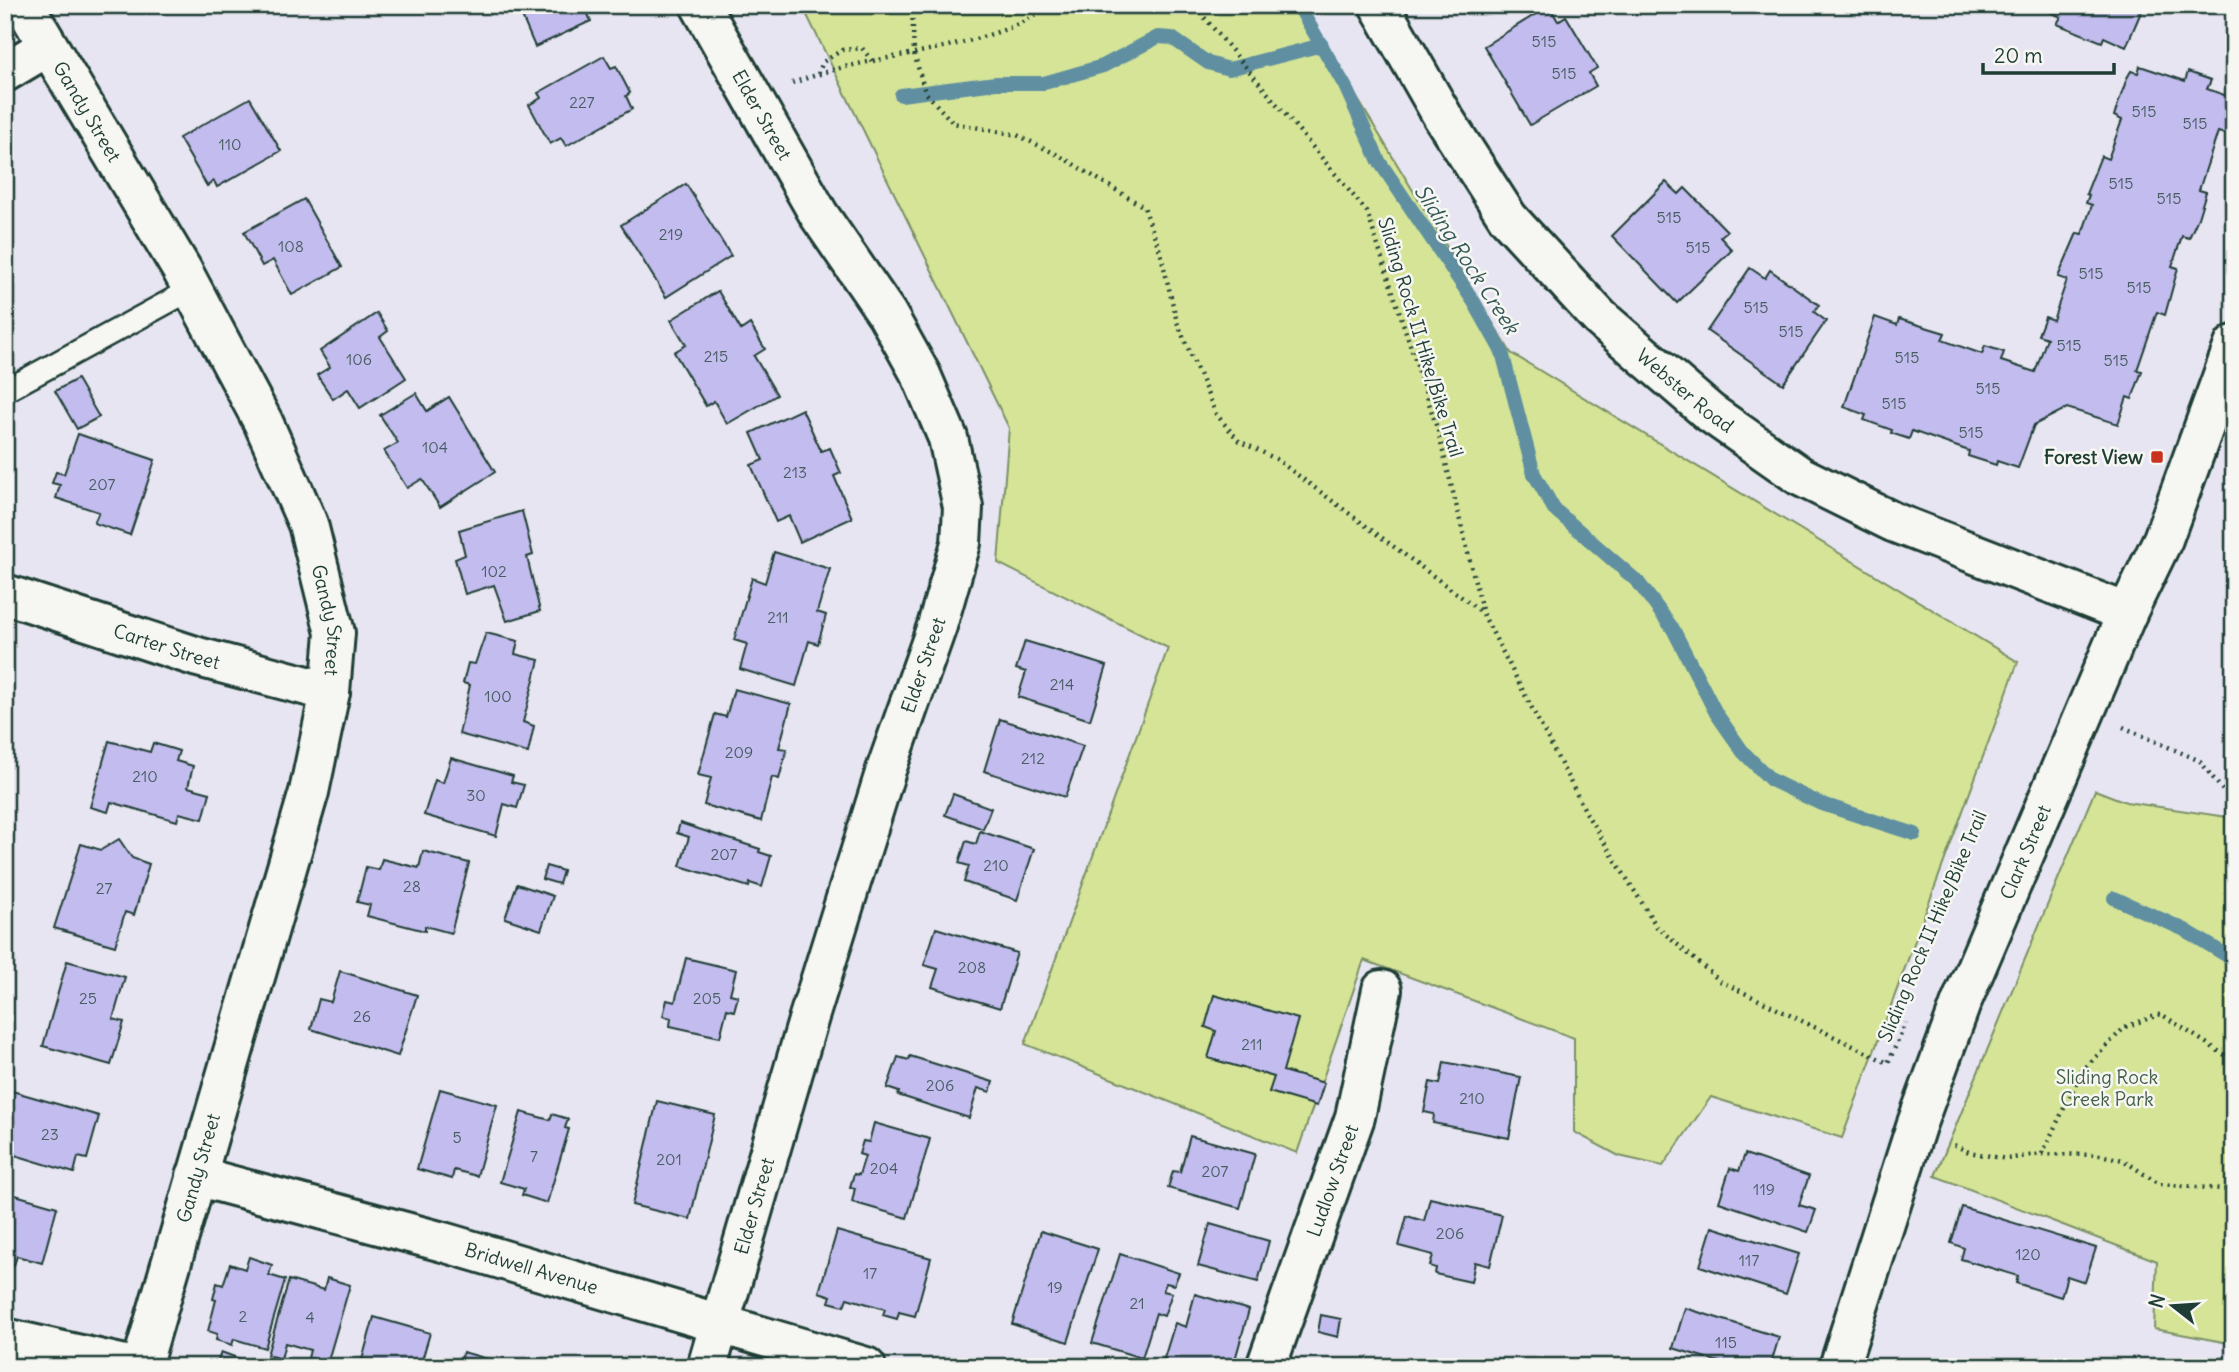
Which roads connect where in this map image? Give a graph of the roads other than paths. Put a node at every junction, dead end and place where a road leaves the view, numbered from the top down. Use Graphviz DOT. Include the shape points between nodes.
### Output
graph roads {
  1 [pos="24,5"];
  2 [pos="700,5"];
  3 [pos="1379,5"];
  4 [pos="47,47"];
  5 [pos="5,72"];
  6 [pos="192,289"];
  7 [pos="2234,345"];
  8 [pos="5,391"];
  9 [pos="5,594"];
  10 [pos="2127,613"];
  11 [pos="330,692"];
  12 [pos="1382,990"];
  13 [pos="196,1176"];
  14 [pos="720,1323"];
  15 [pos="5,1338"];
  16 [pos="134,1367"];
  17 [pos="141,1367"];
  18 [pos="707,1367"];
  19 [pos="866,1367"];
  20 [pos="1266,1367"];
  21 [pos="1839,1367"];
  1 -- 4 [label="street, Gandy Street"];
  2 -- 14 [label="street, Elder Street" via="819,215 887,314 921,375 948,438 963,507 961,543 937,626 813,1004"];
  3 -- 10 [label="street, Webster Road" via="1508,218 1600,318 1709,412 1800,476 1893,522"];
  4 -- 5 [label="street"];
  4 -- 6 [label="street, Gandy Street"];
  6 -- 8 [label="lane"];
  6 -- 11 [label="street, Gandy Street" via="263,422 307,524 335,633"];
  7 -- 10 [label="street, Clark Street" via="2163,539"];
  9 -- 11 [label="street, Carter Street" via="198,657"];
  10 -- 21 [label="street, Clark Street" via="1961,1003 1916,1126"];
  11 -- 13 [label="street, Gandy Street" via="309,792"];
  12 -- 20 [label="street, Ludlow Street" via="1355,1117"];
  13 -- 14 [label="street, Bridwell Avenue"];
  13 -- 17 [label="street, Gandy Street"];
  14 -- 18 [label="street, Elder Street"];
  14 -- 19 [label="street, Bridwell Avenue"];
  15 -- 16 [label="street"];
}
